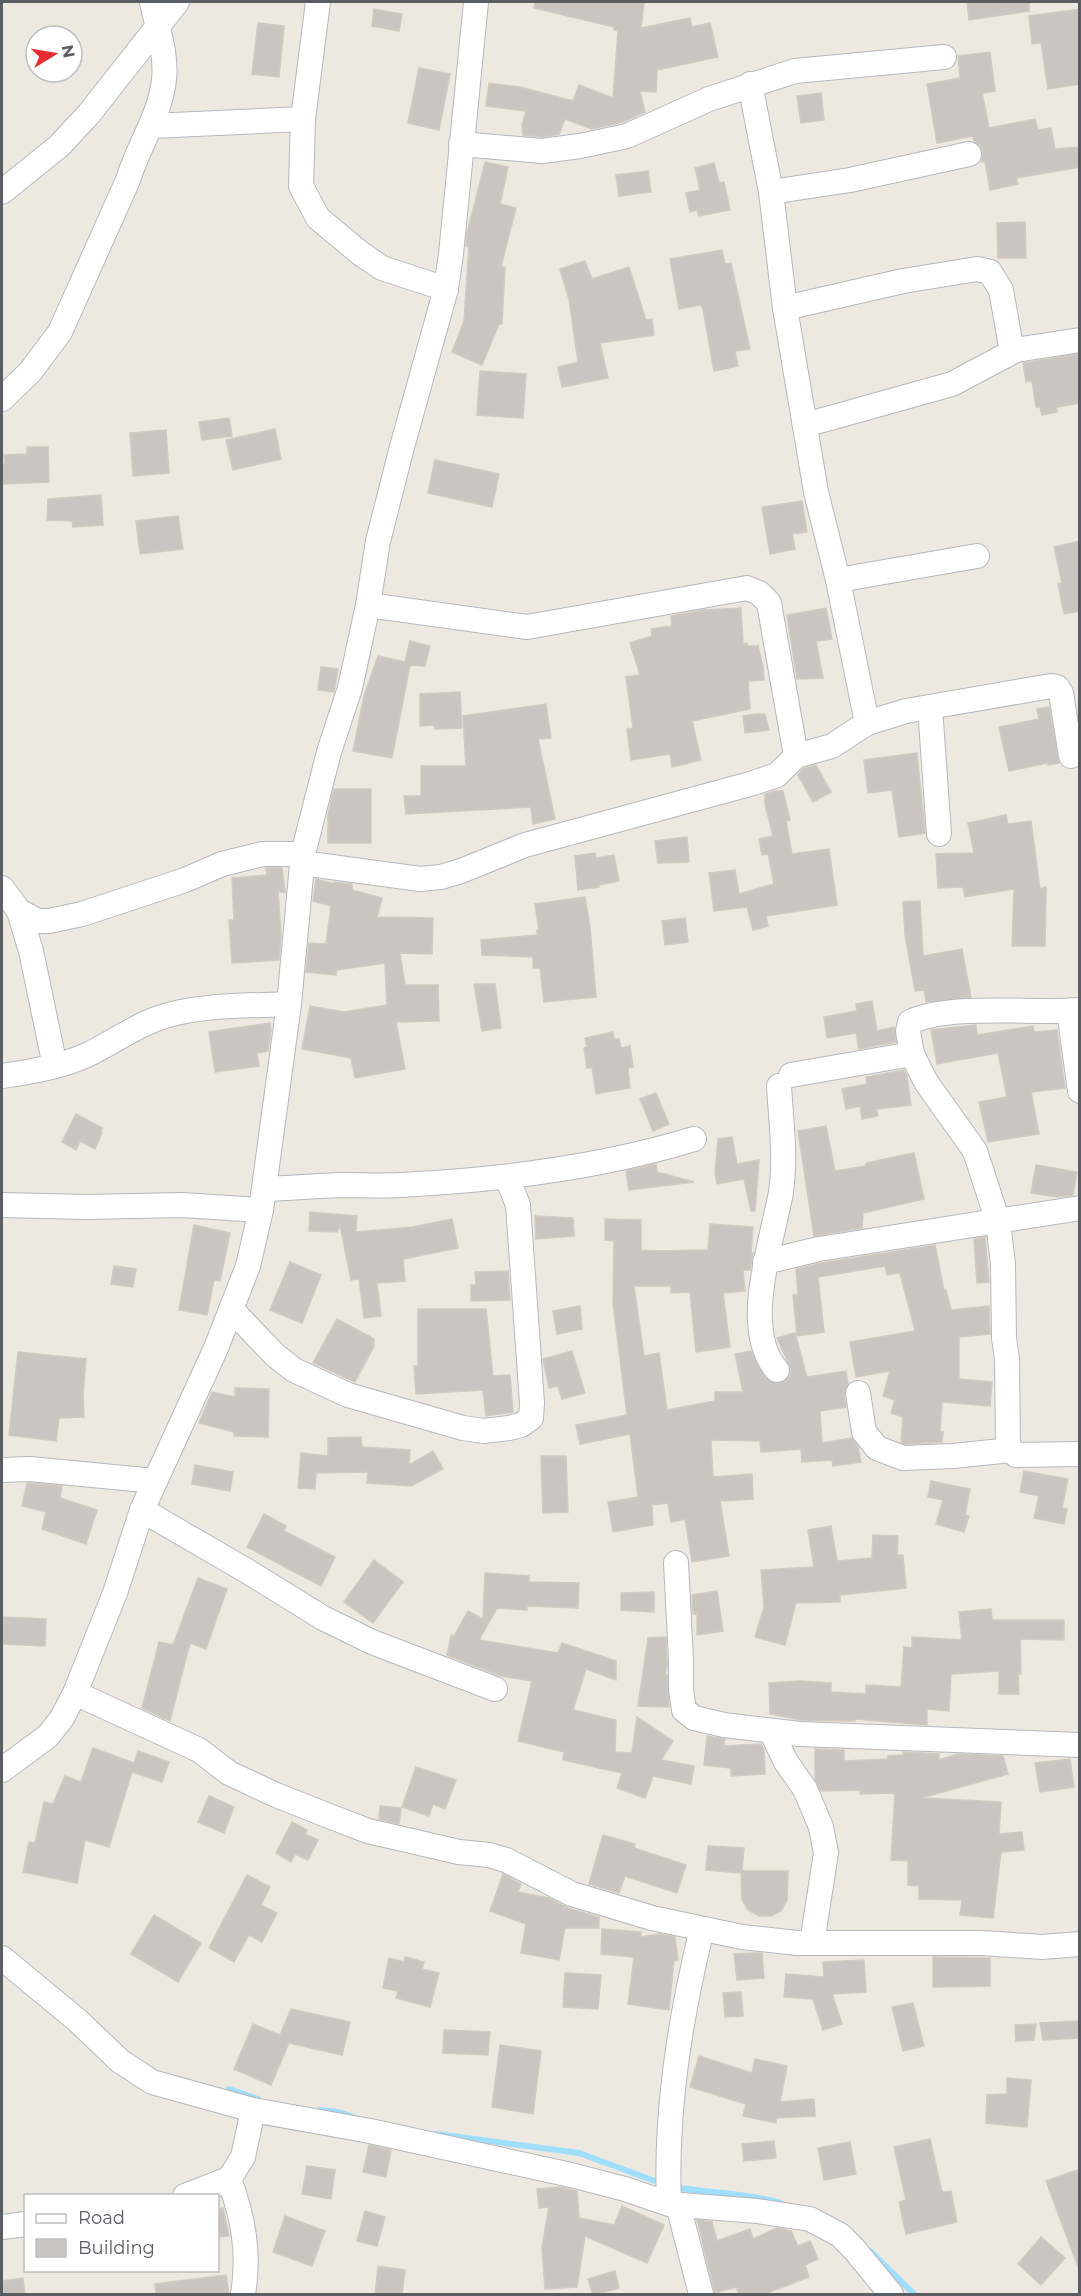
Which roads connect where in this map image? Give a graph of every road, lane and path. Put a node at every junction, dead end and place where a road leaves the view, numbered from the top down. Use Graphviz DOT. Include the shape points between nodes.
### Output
graph roads {
  1 [pos="152,2"];
  2 [pos="177,2"];
  3 [pos="318,2"];
  4 [pos="476,2"];
  5 [pos="157,26"];
  6 [pos="944,57"];
  7 [pos="750,84"];
  8 [pos="303,119"];
  9 [pos="152,126"];
  10 [pos="461,144"];
  11 [pos="969,154"];
  12 [pos="2,192"];
  13 [pos="771,192"];
  14 [pos="446,288"];
  15 [pos="785,308"];
  16 [pos="1080,340"];
  17 [pos="1016,350"];
  18 [pos="2,399"];
  19 [pos="805,425"];
  20 [pos="977,556"];
  21 [pos="838,580"];
  22 [pos="368,605"];
  23 [pos="930,707"];
  24 [pos="867,723"];
  25 [pos="796,756"];
  26 [pos="1071,756"];
  27 [pos="939,834"];
  28 [pos="303,859"];
  29 [pos="2,888"];
  30 [pos="19,911"];
  31 [pos="289,1004"];
  32 [pos="1074,1011"];
  33 [pos="912,1054"];
  34 [pos="55,1066"];
  35 [pos="2,1076"];
  36 [pos="1080,1090"];
  37 [pos="694,1139"];
  38 [pos="507,1177"];
  39 [pos="262,1199"];
  40 [pos="2,1205"];
  41 [pos="1080,1208"];
  42 [pos="998,1222"];
  43 [pos="765,1262"];
  44 [pos="231,1310"];
  45 [pos="777,1370"];
  46 [pos="858,1393"];
  47 [pos="1011,1450"];
  48 [pos="1080,1454"];
  49 [pos="2,1470"];
  50 [pos="155,1481"];
  51 [pos="142,1510"];
  52 [pos="676,1563"];
  53 [pos="495,1689"];
  54 [pos="75,1694"];
  55 [pos="771,1731"];
  56 [pos="1080,1745"];
  57 [pos="4,1766"];
  58 [pos="702,1929"];
  59 [pos="813,1943"];
  60 [pos="1080,1944"];
  61 [pos="2,1958"];
  62 [pos="253,2110"];
  63 [pos="229,2178"];
  64 [pos="190,2194"];
  65 [pos="673,2204"];
  66 [pos="24,2224"];
  67 [pos="2,2227"];
  68 [pos="243,2295"];
  69 [pos="701,2295"];
  70 [pos="891,2295"];
  1 -- 5 [label="street"];
  2 -- 5 [label="street"];
  3 -- 8 [label="street"];
  4 -- 10 [label="street"];
  5 -- 9 [label="street" via="164,81"];
  5 -- 12 [label="street" via="88,115 59,146"];
  6 -- 7 [label="street" via="795,71"];
  7 -- 10 [label="street" via="627,136 542,151"];
  7 -- 13 [label="street"];
  8 -- 9 [label="street"];
  8 -- 14 [label="street" via="301,186 318,218 382,268"];
  9 -- 18 [label="street" via="60,332 30,372"];
  10 -- 14 [label="street"];
  11 -- 13 [label="street" via="850,180"];
  13 -- 15 [label="street"];
  14 -- 22 [label="street" via="388,500"];
  15 -- 17 [label="street" via="903,281 984,270 990,272 1001,290 1010,341"];
  15 -- 19 [label="street"];
  16 -- 17 [label="street"];
  17 -- 19 [label="street" via="952,384"];
  19 -- 21 [label="street" via="816,492"];
  20 -- 21 [label="street"];
  21 -- 24 [label="street"];
  22 -- 25 [label="street" via="528,627 747,588 769,603"];
  22 -- 28 [label="street" via="350,688 329,752"];
  23 -- 24 [label="street"];
  23 -- 26 [label="street" via="1057,687"];
  23 -- 27 [label="street"];
  24 -- 25 [label="street" via="832,746"];
  25 -- 28 [label="street" via="777,775 525,845 441,877 420,879"];
  28 -- 30 [label="street" via="263,854 222,864 185,880 65,918 38,921"];
  28 -- 31 [label="street"];
  29 -- 30 [label="street"];
  30 -- 34 [label="street"];
  31 -- 34 [label="street" via="175,1013"];
  31 -- 39 [label="street"];
  32 -- 33 [label="street" via="983,1011 924,1016 910,1022"];
  32 -- 36 [label="street"];
  33 -- 42 [label="street" via="926,1082 975,1151"];
  33 -- 43 [label="street" via="785,1080 781,1192"];
  34 -- 35 [label="street"];
  37 -- 38 [label="street" via="574,1168"];
  38 -- 39 [label="street" via="341,1185"];
  38 -- 44 [label="street" via="518,1205 532,1403 531,1418 521,1425 484,1431 464,1428 348,1395 294,1370"];
  39 -- 40 [label="street" via="182,1205"];
  39 -- 44 [label="street" via="248,1266"];
  41 -- 42 [label="street"];
  42 -- 43 [label="street" via="819,1249"];
  42 -- 47 [label="street" via="1007,1359 1007,1437"];
  43 -- 45 [label="street" via="763,1337 771,1364"];
  44 -- 50 [label="street"];
  46 -- 47 [label="street" via="864,1432 877,1448 903,1458"];
  47 -- 48 [label="street" via="1016,1455"];
  49 -- 50 [label="street" via="30,1469"];
  50 -- 51 [label="street"];
  51 -- 53 [label="street" via="323,1618 372,1642"];
  51 -- 54 [label="street" via="115,1593"];
  52 -- 55 [label="street" via="684,1710 693,1718 708,1722"];
  54 -- 57 [label="street" via="48,1736"];
  54 -- 58 [label="street" via="199,1750 229,1773 276,1795 368,1831 489,1855 572,1894"];
  55 -- 56 [label="street"];
  55 -- 59 [label="street" via="805,1789 826,1853"];
  58 -- 59 [label="street"];
  58 -- 65 [label="street" via="677,2054 670,2132"];
  59 -- 60 [label="street" via="1042,1947"];
  61 -- 62 [label="street" via="120,2061 152,2082"];
  62 -- 63 [label="street" via="243,2157"];
  62 -- 65 [label="street" via="571,2175"];
  63 -- 64 [label="street"];
  63 -- 68 [label="street" via="247,2244"];
  65 -- 69 [label="street"];
  65 -- 70 [label="street" via="810,2219 840,2235 855,2249"];
  66 -- 67 [label="street"];
}
